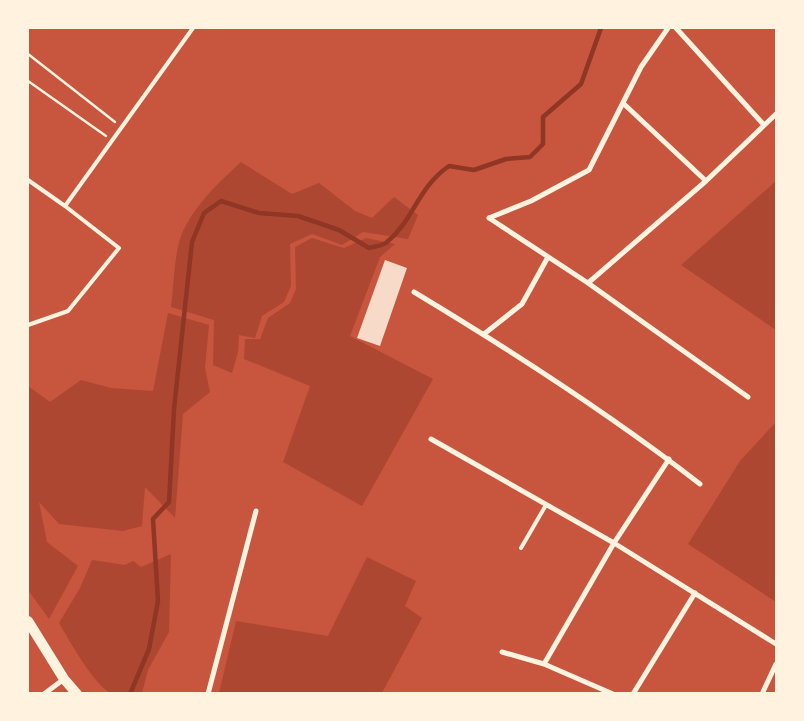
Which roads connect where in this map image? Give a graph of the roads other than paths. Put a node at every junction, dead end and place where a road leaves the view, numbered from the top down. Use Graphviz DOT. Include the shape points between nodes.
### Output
graph roads {
  1 [pos="193,28"];
  2 [pos="668,28"];
  3 [pos="676,28"];
  4 [pos="624,104"];
  5 [pos="776,114"];
  6 [pos="764,125"];
  7 [pos="28,180"];
  8 [pos="706,181"];
  9 [pos="65,206"];
  10 [pos="548,257"];
  11 [pos="588,283"];
  12 [pos="414,292"];
  13 [pos="28,325"];
  14 [pos="484,334"];
  15 [pos="748,397"];
  16 [pos="431,440"];
  17 [pos="668,459"];
  18 [pos="700,484"];
  19 [pos="546,505"];
  20 [pos="256,511"];
  21 [pos="614,542"];
  22 [pos="521,548"];
  23 [pos="695,593"];
  24 [pos="28,621"];
  25 [pos="776,644"];
  26 [pos="502,652"];
  27 [pos="544,664"];
  28 [pos="776,664"];
  29 [pos="64,679"];
  30 [pos="44,694"];
  31 [pos="77,694"];
  32 [pos="208,694"];
  33 [pos="614,694"];
  34 [pos="634,694"];
  35 [pos="762,694"];
  1 -- 9 [label="lane"];
  2 -- 4 [label="street" via="641,67"];
  3 -- 6 [label="street"];
  4 -- 8 [label="street"];
  4 -- 10 [label="street" via="589,170 531,201 489,218"];
  5 -- 6 [label="street"];
  6 -- 8 [label="street"];
  7 -- 9 [label="lane"];
  8 -- 11 [label="street"];
  9 -- 13 [label="lane" via="119,248 68,311"];
  10 -- 11 [label="street"];
  10 -- 14 [label="street" via="522,304"];
  11 -- 15 [label="street"];
  12 -- 14 [label="street"];
  14 -- 17 [label="street"];
  16 -- 19 [label="street"];
  17 -- 18 [label="street"];
  17 -- 21 [label="street"];
  19 -- 21 [label="street"];
  19 -- 22 [label="lane"];
  20 -- 32 [label="street"];
  21 -- 23 [label="street"];
  21 -- 27 [label="street"];
  23 -- 25 [label="street"];
  23 -- 34 [label="street"];
  24 -- 29 [label="main road"];
  26 -- 27 [label="street"];
  27 -- 33 [label="street"];
  28 -- 35 [label="street"];
  29 -- 30 [label="street"];
  29 -- 31 [label="main road"];
}
